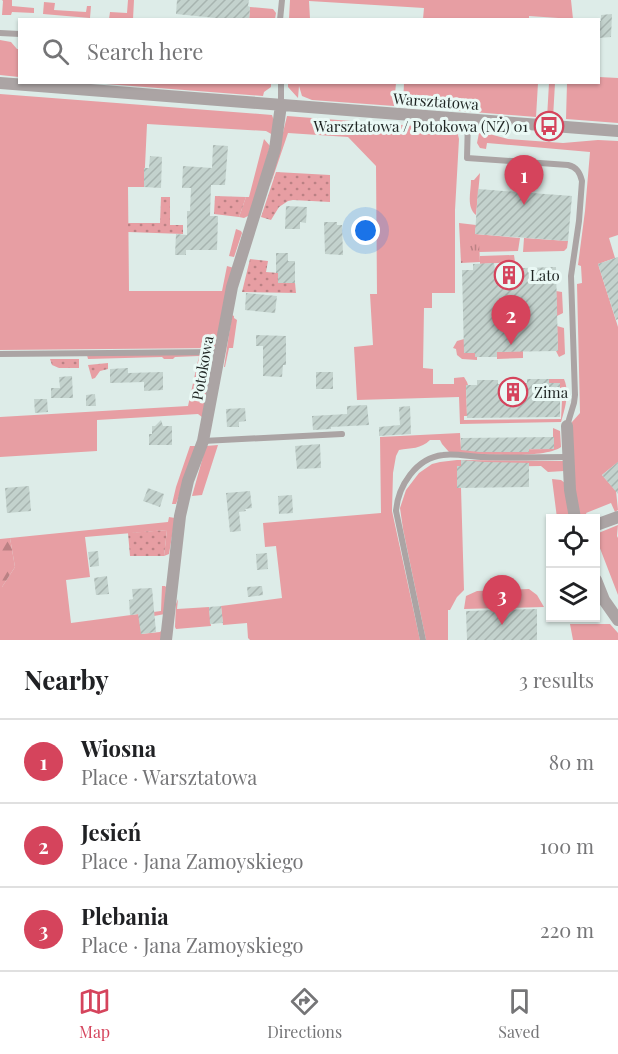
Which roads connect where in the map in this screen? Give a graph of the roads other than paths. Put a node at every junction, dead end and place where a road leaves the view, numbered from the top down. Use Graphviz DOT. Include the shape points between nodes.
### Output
graph roads {
  1 [pos="282,0"];
  2 [pos="280,18"];
  3 [pos="0,33"];
  4 [pos="18,34"];
  5 [pos="0,83"];
  6 [pos="281,84"];
  7 [pos="281,105"];
  8 [pos="468,119"];
  9 [pos="618,130"];
  10 [pos="221,352"];
  11 [pos="0,354"];
  12 [pos="567,426"];
  13 [pos="342,435"];
  14 [pos="203,441"];
  15 [pos="568,457"];
  16 [pos="574,514"];
  17 [pos="618,517"];
  18 [pos="600,524"];
  19 [pos="600,590"];
  20 [pos="618,620"];
  21 [pos="166,640"];
  22 [pos="423,640"];
  1 -- 2 [label="lane"];
  3 -- 4 [label="lane"];
  5 -- 7 [label="street, Warsztatowa"];
  6 -- 7 [label="lane"];
  7 -- 8 [label="street, Warsztatowa"];
  7 -- 10 [label="street, Potokowa" via="275,149 232,287"];
  8 -- 9 [label="street, Warsztatowa"];
  8 -- 12 [label="lane" via="467,158 568,165 581,177 571,276 575,395"];
  10 -- 11 [label="lane"];
  10 -- 14 [label="street, Potokowa"];
  12 -- 15 [label="street"];
  13 -- 14 [label="lane"];
  14 -- 21 [label="street, Potokowa" via="180,516"];
  15 -- 16 [label="street"];
  15 -- 22 [label="lane" via="444,455 427,460 406,480 396,511"];
  17 -- 18 [label="street"];
  19 -- 20 [label="street"];
}
